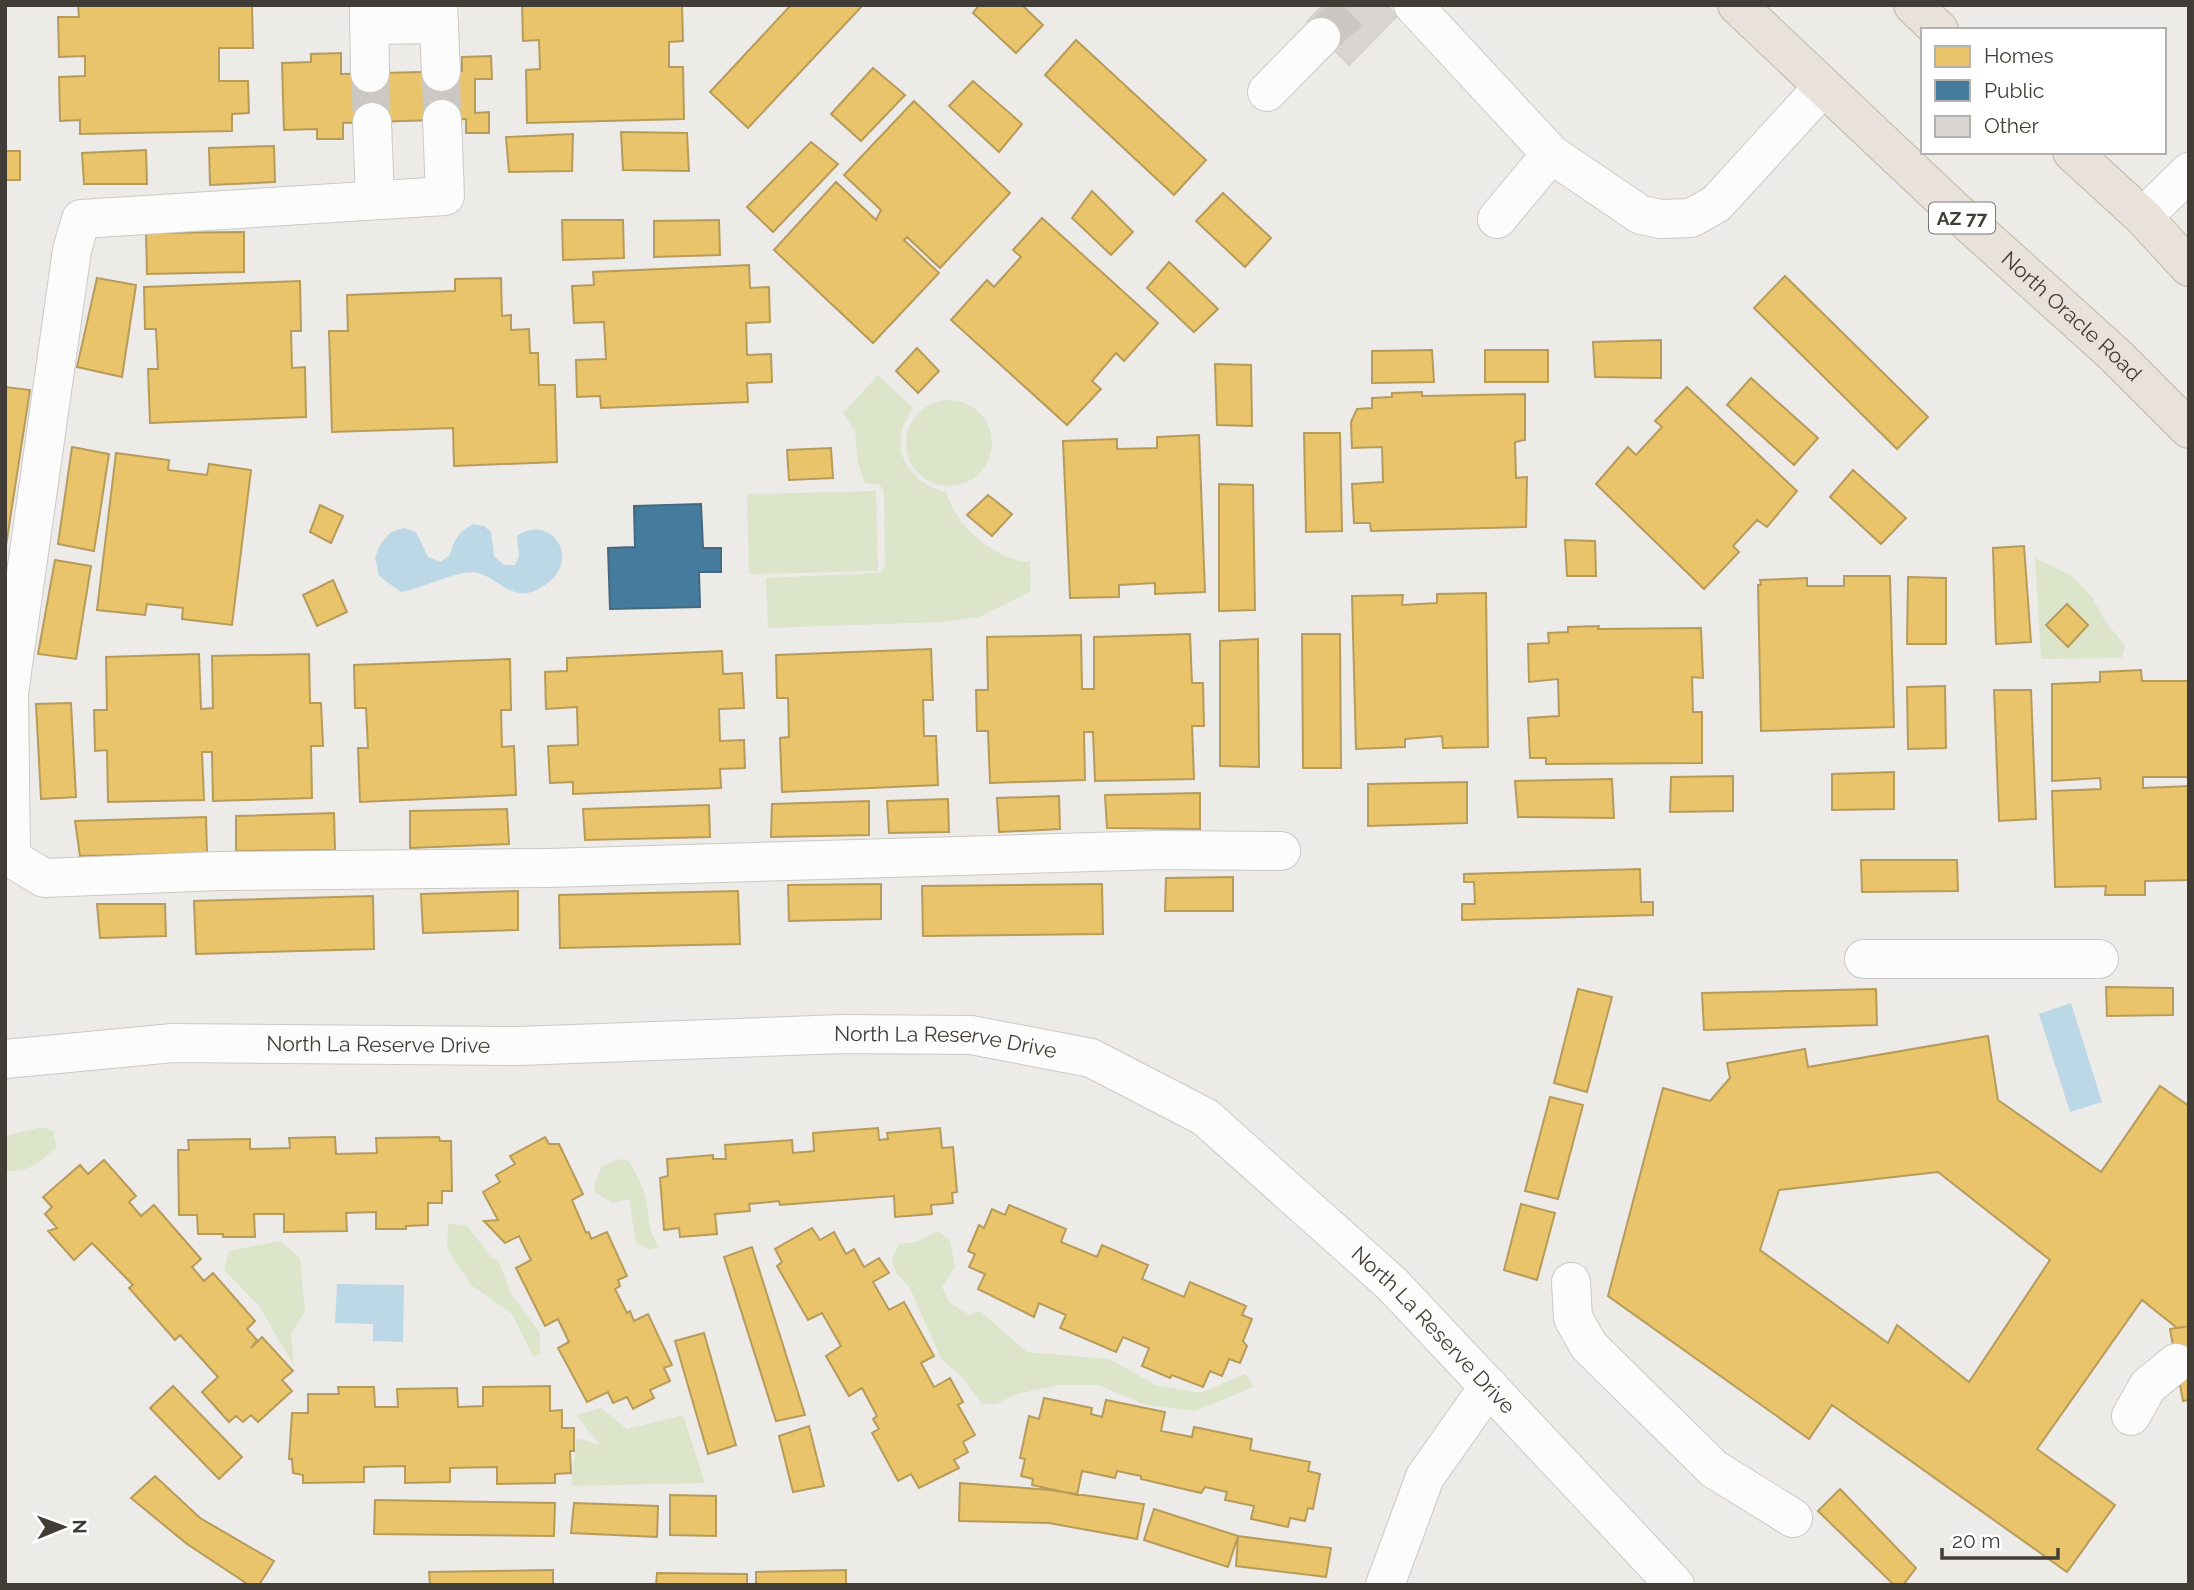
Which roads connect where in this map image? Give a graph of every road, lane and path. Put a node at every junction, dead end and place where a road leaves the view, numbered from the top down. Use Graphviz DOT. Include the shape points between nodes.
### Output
graph roads {
  1 [pos="1413,5"];
  2 [pos="1737,5"];
  3 [pos="1913,5"];
  4 [pos="369,15"];
  5 [pos="438,15"];
  6 [pos="1937,28"];
  7 [pos="1321,37"];
  8 [pos="441,72"];
  9 [pos="370,73"];
  10 [pos="1824,87"];
  11 [pos="1267,92"];
  12 [pos="442,119"];
  13 [pos="372,122"];
  14 [pos="1551,154"];
  15 [pos="2074,154"];
  16 [pos="2189,172"];
  17 [pos="375,198"];
  18 [pos="2143,217"];
  19 [pos="1497,219"];
  20 [pos="2189,267"];
  21 [pos="2189,429"];
  22 [pos="1281,851"];
  23 [pos="1864,959"];
  24 [pos="2099,959"];
  25 [pos="5,1059"];
  26 [pos="1571,1282"];
  27 [pos="2175,1363"];
  28 [pos="1489,1386"];
  29 [pos="2131,1416"];
  30 [pos="1793,1518"];
  31 [pos="1385,1585"];
  32 [pos="1675,1585"];
  1 -- 14 [label="street"];
  2 -- 10 [label="highway, North Oracle Road / AZ 77"];
  3 -- 6 [label="highway"];
  4 -- 5 [label="street"];
  4 -- 9 [label="street"];
  5 -- 8 [label="street"];
  7 -- 11 [label="street"];
  10 -- 14 [label="street" via="1716,204 1691,218 1641,215"];
  10 -- 21 [label="highway, North Oracle Road / AZ 77"];
  12 -- 17 [label="street" via="445,196"];
  13 -- 17 [label="street"];
  14 -- 19 [label="street"];
  15 -- 18 [label="highway"];
  16 -- 18 [label="street"];
  17 -- 22 [label="street" via="81,219 72,250 9,693 11,858 44,878 1160,850"];
  18 -- 20 [label="highway"];
  23 -- 24 [label="street"];
  25 -- 28 [label="street, North La Reserve Drive" via="173,1042 518,1046 842,1034 971,1035 1091,1058 1205,1117 1392,1284"];
  26 -- 30 [label="street" via="1573,1318 1589,1346 1714,1469"];
  27 -- 29 [label="street" via="2148,1386"];
  28 -- 31 [label="street" via="1425,1477"];
  28 -- 32 [label="street, North La Reserve Drive"];
}
